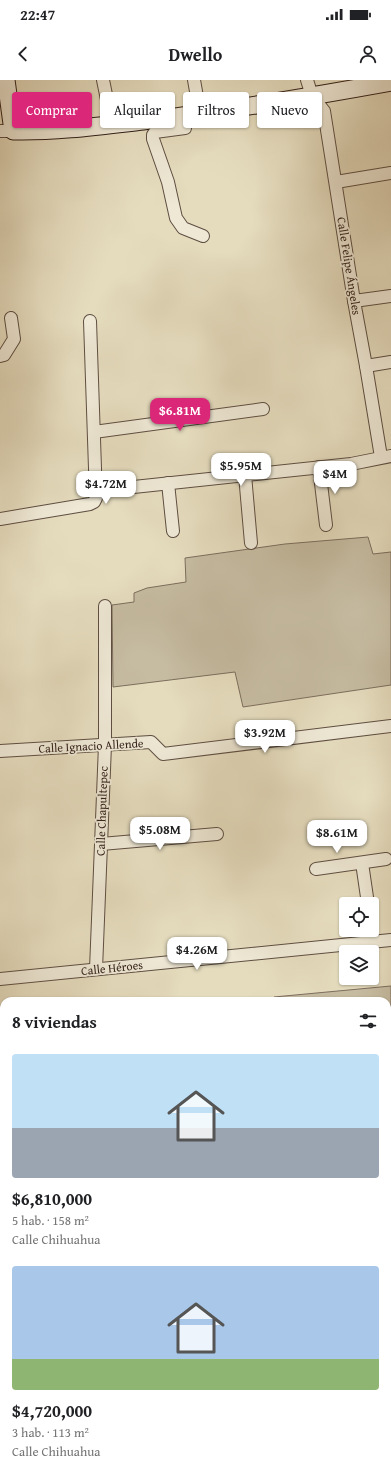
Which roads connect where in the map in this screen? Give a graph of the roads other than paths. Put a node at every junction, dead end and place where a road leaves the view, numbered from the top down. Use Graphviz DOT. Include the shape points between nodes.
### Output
graph roads {
  1 [pos="6,80"];
  2 [pos="104,80"];
  3 [pos="194,80"];
  4 [pos="307,80"];
  5 [pos="391,82"];
  6 [pos="106,92"];
  7 [pos="194,92"];
  8 [pos="311,92"];
  9 [pos="322,94"];
  10 [pos="322,108"];
  11 [pos="100,125"];
  12 [pos="185,128"];
  13 [pos="7,131"];
  14 [pos="391,173"];
  15 [pos="336,182"];
  16 [pos="202,236"];
  17 [pos="391,296"];
  18 [pos="354,301"];
  19 [pos="11,318"];
  20 [pos="90,321"];
  21 [pos="0,356"];
  22 [pos="391,362"];
  23 [pos="366,366"];
  24 [pos="263,409"];
  25 [pos="94,432"];
  26 [pos="386,457"];
  27 [pos="319,467"];
  28 [pos="244,475"];
  29 [pos="168,483"];
  30 [pos="96,491"];
  31 [pos="0,519"];
  32 [pos="326,525"];
  33 [pos="173,531"];
  34 [pos="251,543"];
  35 [pos="105,606"];
  36 [pos="391,726"];
  37 [pos="105,745"];
  38 [pos="0,751"];
  39 [pos="217,834"];
  40 [pos="101,844"];
  41 [pos="386,859"];
  42 [pos="362,863"];
  43 [pos="316,869"];
  44 [pos="367,897"];
  45 [pos="365,937"];
  46 [pos="378,937"];
  47 [pos="391,940"];
  48 [pos="96,969"];
  49 [pos="0,979"];
  1 -- 13 [label="main road"];
  2 -- 6 [label="street"];
  3 -- 7 [label="street"];
  4 -- 8 [label="street, Calle Felipe Ángeles"];
  5 -- 9 [label="main road"];
  10 -- 15 [label="street, Calle Felipe Ángeles"];
  11 -- 13 [label="main road"];
  12 -- 16 [label="street" via="155,132 153,139 168,182 176,218 183,228"];
  14 -- 15 [label="street"];
  15 -- 18 [label="street, Calle Felipe Ángeles"];
  17 -- 18 [label="street"];
  18 -- 23 [label="street, Calle Felipe Ángeles"];
  19 -- 21 [label="street" via="14,339 4,355"];
  20 -- 25 [label="street"];
  22 -- 23 [label="street"];
  23 -- 26 [label="street, Calle Felipe Ángeles"];
  24 -- 25 [label="street"];
  25 -- 30 [label="street"];
  26 -- 27 [label="street"];
  27 -- 28 [label="street"];
  27 -- 32 [label="street"];
  28 -- 29 [label="street"];
  28 -- 34 [label="street"];
  29 -- 30 [label="street"];
  29 -- 33 [label="street"];
  30 -- 31 [label="street" via="96,498 90,504"];
  35 -- 37 [label="street, Calle Chapultepec"];
  36 -- 37 [label="street, Calle Ignacio Allende" via="163,754 151,742"];
  37 -- 38 [label="street, Calle Ignacio Allende"];
  37 -- 40 [label="street, Calle Chapultepec"];
  39 -- 40 [label="street"];
  40 -- 48 [label="street, Calle Chapultepec"];
  41 -- 42 [label="street"];
  42 -- 43 [label="street"];
  42 -- 44 [label="street"];
  45 -- 48 [label="street, Calle Héroes"];
  46 -- 47 [label="street, Calle Héroes"];
  48 -- 49 [label="street, Calle Héroes"];
}
